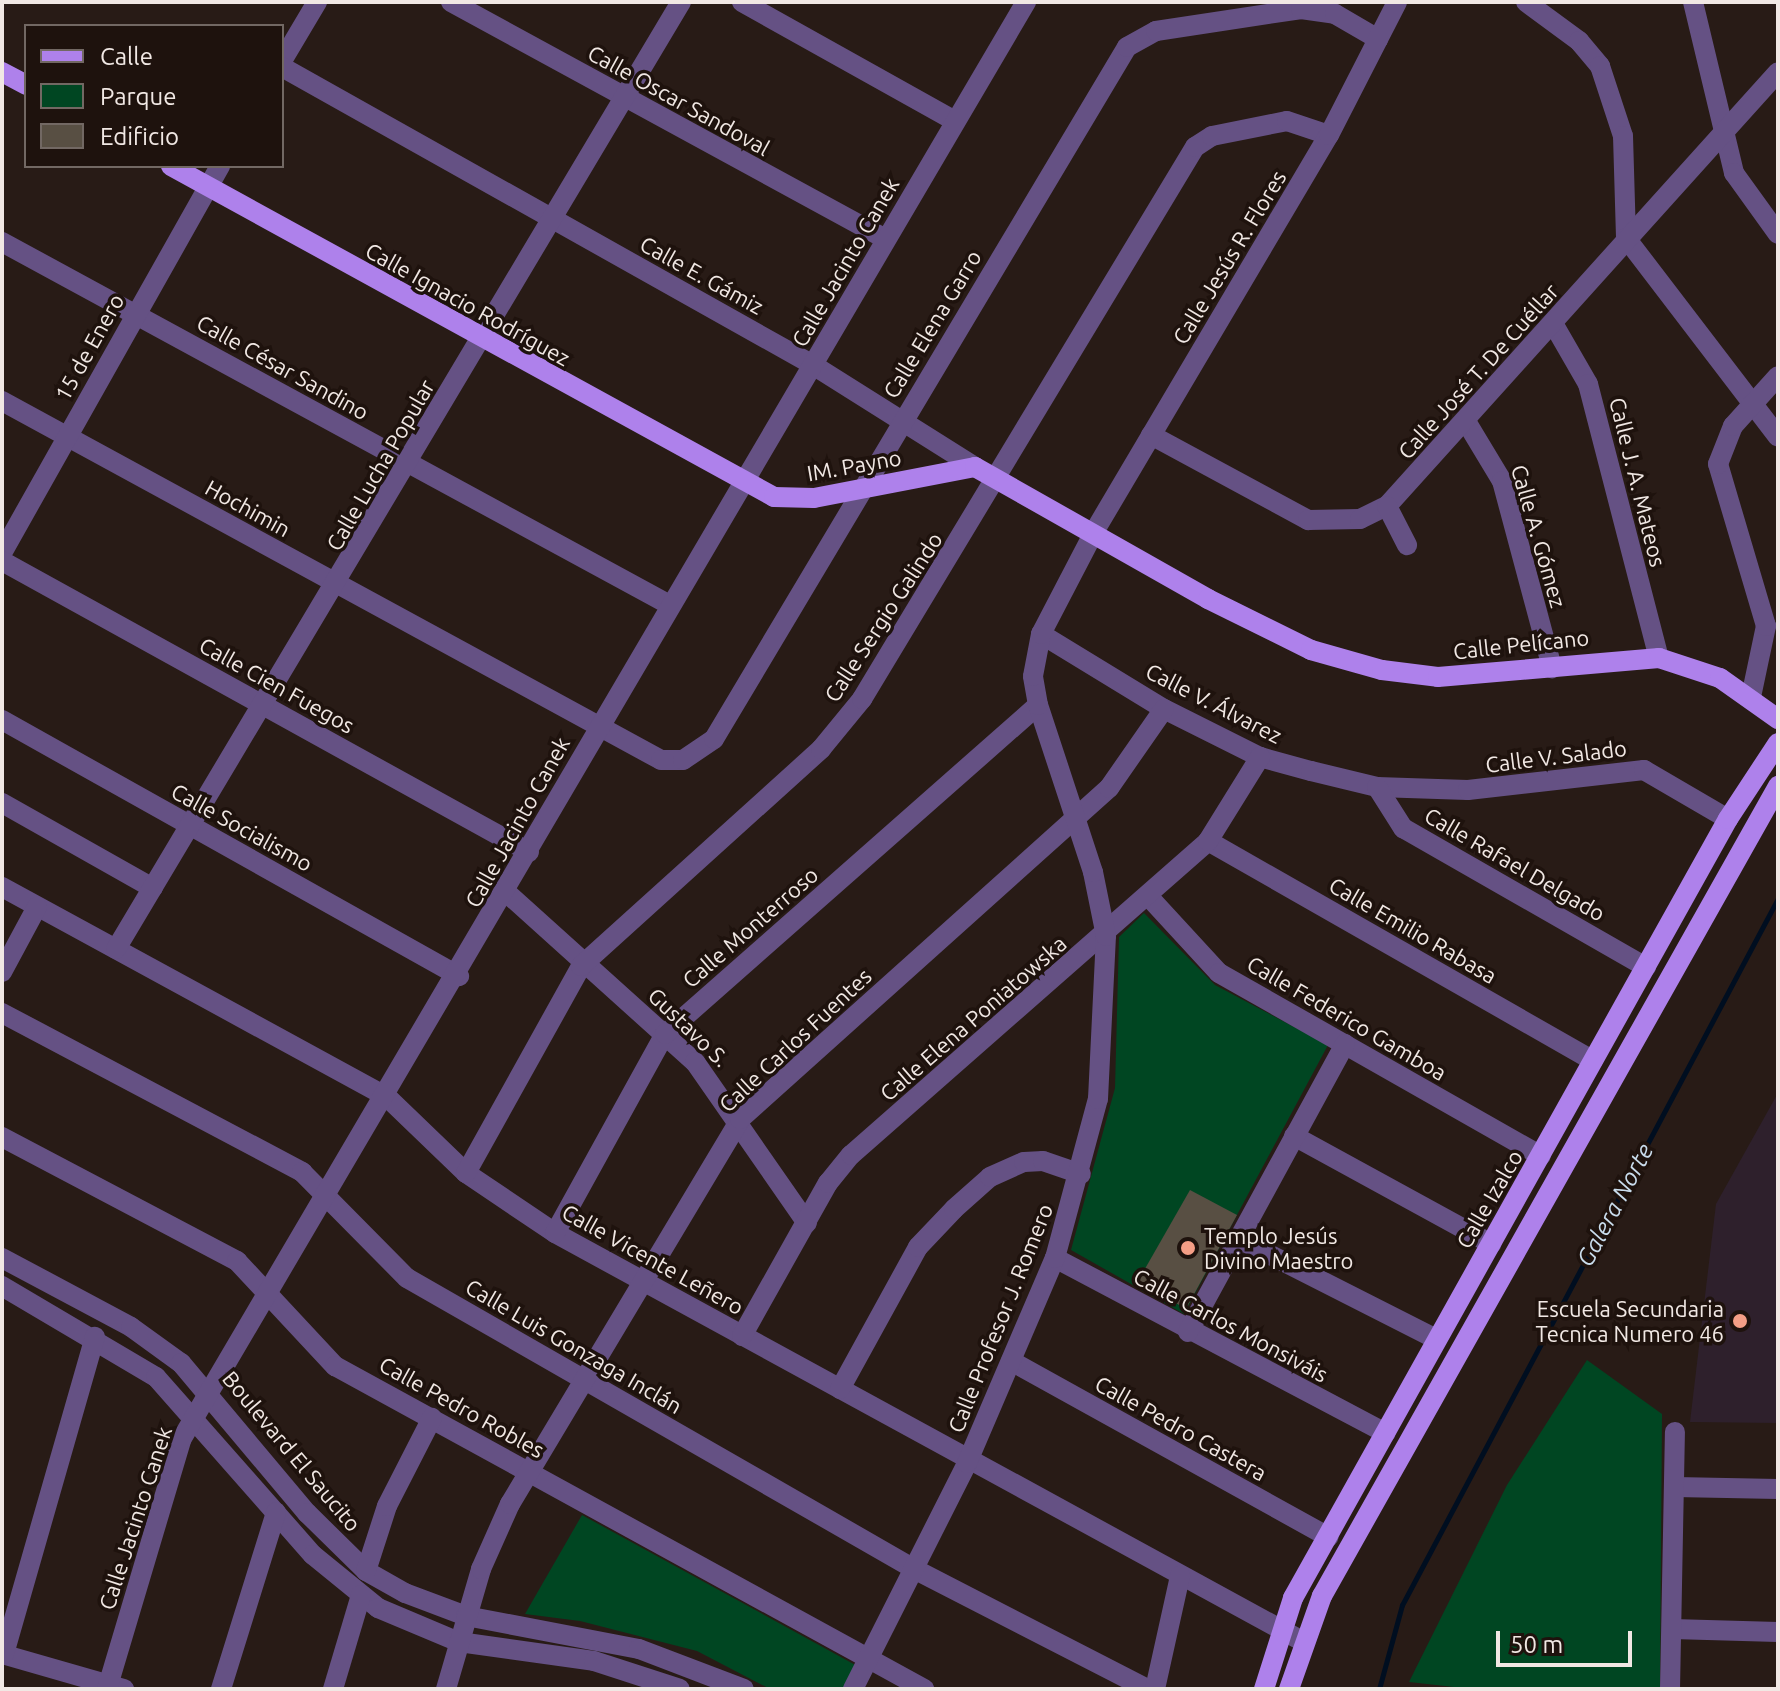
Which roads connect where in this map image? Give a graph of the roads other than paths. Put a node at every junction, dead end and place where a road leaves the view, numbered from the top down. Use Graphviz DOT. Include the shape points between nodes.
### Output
graph roads {
  1 [pos="317,2"];
  2 [pos="451,2"];
  3 [pos="681,2"];
  4 [pos="742,2"];
  5 [pos="1026,2"];
  6 [pos="1397,2"];
  7 [pos="1526,2"];
  8 [pos="1693,2"];
  9 [pos="1378,39"];
  10 [pos="284,58"];
  11 [pos="284,68"];
  12 [pos="2,72"];
  13 [pos="1778,72"];
  14 [pos="24,84"];
  15 [pos="626,99"];
  16 [pos="955,121"];
  17 [pos="1721,134"];
  18 [pos="1329,135"];
  19 [pos="175,168"];
  20 [pos="219,168"];
  21 [pos="208,187"];
  22 [pos="552,219"];
  23 [pos="1778,234"];
  24 [pos="1626,238"];
  25 [pos="885,239"];
  26 [pos="2,242"];
  27 [pos="135,313"];
  28 [pos="1554,325"];
  29 [pos="482,337"];
  30 [pos="813,365"];
  31 [pos="1778,376"];
  32 [pos="2,401"];
  33 [pos="1751,403"];
  34 [pos="902,419"];
  35 [pos="1467,423"];
  36 [pos="67,435"];
  37 [pos="1151,435"];
  38 [pos="1778,437"];
  39 [pos="409,463"];
  40 [pos="975,467"];
  41 [pos="999,477"];
  42 [pos="742,484"];
  43 [pos="860,491"];
  44 [pos="1387,506"];
  45 [pos="1094,532"];
  46 [pos="1407,545"];
  47 [pos="2,553"];
  48 [pos="2,561"];
  49 [pos="338,585"];
  50 [pos="668,604"];
  51 [pos="1041,634"];
  52 [pos="1659,658"];
  53 [pos="1552,668"];
  54 [pos="1751,697"];
  55 [pos="264,705"];
  56 [pos="1038,705"];
  57 [pos="1164,709"];
  58 [pos="1778,719"];
  59 [pos="2,720"];
  60 [pos="599,721"];
  61 [pos="1778,743"];
  62 [pos="1260,757"];
  63 [pos="1778,786"];
  64 [pos="1377,787"];
  65 [pos="2,803"];
  66 [pos="1076,816"];
  67 [pos="1728,819"];
  68 [pos="191,826"];
  69 [pos="1208,841"];
  70 [pos="529,852"];
  71 [pos="2,887"];
  72 [pos="153,888"];
  73 [pos="507,893"];
  74 [pos="1149,897"];
  75 [pos="37,907"];
  76 [pos="1106,936"];
  77 [pos="116,949"];
  78 [pos="581,966"];
  79 [pos="1646,967"];
  80 [pos="2,972"];
  81 [pos="459,976"];
  82 [pos="2,1013"];
  83 [pos="665,1034"];
  84 [pos="1345,1044"];
  85 [pos="1593,1061"];
  86 [pos="386,1096"];
  87 [pos="740,1119"];
  88 [pos="1294,1136"];
  89 [pos="2,1137"];
  90 [pos="1541,1156"];
  91 [pos="466,1173"];
  92 [pos="1081,1174"];
  93 [pos="328,1196"];
  94 [pos="807,1223"];
  95 [pos="555,1233"];
  96 [pos="1239,1239"];
  97 [pos="1491,1244"];
  98 [pos="2,1258"];
  99 [pos="1055,1258"];
  100 [pos="641,1281"];
  101 [pos="2,1286"];
  102 [pos="268,1296"];
  103 [pos="1188,1332"];
  104 [pos="742,1336"];
  105 [pos="95,1337"];
  106 [pos="1436,1339"];
  107 [pos="1011,1361"];
  108 [pos="583,1379"];
  109 [pos="840,1389"];
  110 [pos="211,1392"];
  111 [pos="195,1416"];
  112 [pos="432,1418"];
  113 [pos="1675,1432"];
  114 [pos="1386,1433"];
  115 [pos="967,1463"];
  116 [pos="528,1471"];
  117 [pos="1675,1487"];
  118 [pos="1778,1489"];
  119 [pos="276,1512"];
  120 [pos="1328,1537"];
  121 [pos="916,1570"];
  122 [pos="366,1571"];
  123 [pos="1180,1576"];
  124 [pos="361,1595"];
  125 [pos="466,1616"];
  126 [pos="1672,1629"];
  127 [pos="1280,1630"];
  128 [pos="1778,1632"];
  129 [pos="1302,1641"];
  130 [pos="459,1642"];
  131 [pos="3,1654"];
  132 [pos="870,1660"];
  133 [pos="113,1687"];
  134 [pos="221,1689"];
  135 [pos="333,1689"];
  136 [pos="446,1689"];
  137 [pos="680,1689"];
  138 [pos="744,1689"];
  139 [pos="853,1689"];
  140 [pos="924,1689"];
  141 [pos="1148,1689"];
  142 [pos="1155,1689"];
  143 [pos="1264,1689"];
  144 [pos="1289,1689"];
  145 [pos="1670,1689"];
  1 -- 10 [label="street"];
  2 -- 15 [label="street, Calle Oscar Sandoval"];
  3 -- 15 [label="street, Calle Lucha Popular"];
  4 -- 16 [label="street"];
  5 -- 16 [label="street, Calle Jacinto Canek"];
  6 -- 9 [label="street, Calle Jesús R. Flores"];
  7 -- 24 [label="street" via="1579,41 1612,92 1623,136"];
  8 -- 17 [label="street" via="1704,30"];
  9 -- 18 [label="street, Calle Jesús R. Flores"];
  9 -- 34 [label="street, Calle Elena Garro" via="1335,14 1301,9 1156,31 1133,41"];
  11 -- 22 [label="street, Calle E. Gámiz"];
  12 -- 14 [label="main road"];
  13 -- 17 [label="street, Calle José T. De Cuéllar"];
  15 -- 22 [label="street, Calle Lucha Popular"];
  15 -- 25 [label="street, Calle Oscar Sandoval"];
  16 -- 25 [label="street, Calle Jacinto Canek"];
  17 -- 23 [label="street" via="1740,187"];
  17 -- 24 [label="street, Calle José T. De Cuéllar"];
  18 -- 37 [label="street, Calle Jesús R. Flores"];
  18 -- 41 [label="street, Calle Sergio Galindo" via="1287,121 1212,136 1195,147"];
  19 -- 21 [label="main road, Calle Ignacio Rodríguez"];
  20 -- 21 [label="street, 15 de Enero"];
  21 -- 27 [label="street, 15 de Enero"];
  21 -- 29 [label="main road, Calle Ignacio Rodríguez"];
  22 -- 29 [label="street, Calle Lucha Popular"];
  22 -- 30 [label="street, Calle E. Gámiz"];
  24 -- 28 [label="street, Calle José T. De Cuéllar"];
  24 -- 33 [label="street"];
  25 -- 30 [label="street, Calle Jacinto Canek"];
  26 -- 27 [label="street, Calle César Sandino"];
  27 -- 36 [label="street, 15 de Enero"];
  27 -- 39 [label="street, Calle César Sandino"];
  28 -- 35 [label="street, Calle José T. De Cuéllar"];
  28 -- 52 [label="street, Calle J. A. Mateos" via="1588,384"];
  29 -- 39 [label="street, Calle Lucha Popular"];
  29 -- 42 [label="main road, Calle Ignacio Rodríguez"];
  30 -- 34 [label="street, Calle E. Gámiz"];
  30 -- 42 [label="street, Calle Jacinto Canek"];
  31 -- 33 [label="street"];
  32 -- 36 [label="street, Hochimin"];
  33 -- 38 [label="street"];
  33 -- 54 [label="street" via="1733,426 1718,464 1766,626"];
  34 -- 40 [label="street, Calle E. Gámiz"];
  34 -- 43 [label="street, Calle Elena Garro"];
  35 -- 44 [label="street, Calle José T. De Cuéllar"];
  35 -- 53 [label="street, Calle A. Gómez" via="1502,481"];
  36 -- 47 [label="street, 15 de Enero"];
  36 -- 49 [label="street, Hochimin"];
  37 -- 44 [label="street, Calle José T. De Cuéllar" via="1308,520 1360,519"];
  37 -- 45 [label="street, Calle Jesús R. Flores"];
  39 -- 49 [label="street, Calle Lucha Popular"];
  39 -- 50 [label="street, Calle César Sandino"];
  40 -- 41 [label="main road, Calle E. Gámiz"];
  40 -- 43 [label="main road, IM. Payno"];
  41 -- 45 [label="main road, Calle E. Gámiz"];
  41 -- 78 [label="street, Calle Sergio Galindo" via="842,726"];
  42 -- 43 [label="main road, IM. Payno" via="792,499"];
  42 -- 50 [label="street, Calle Jacinto Canek"];
  43 -- 60 [label="street, Calle Elena Garro" via="702,752 661,760"];
  44 -- 46 [label="street"];
  45 -- 51 [label="street, Calle Profesor J. Romero"];
  45 -- 53 [label="main road, Calle Pelícano" via="1208,599 1311,650 1382,670 1438,677"];
  48 -- 55 [label="street, Calle Cien Fuegos"];
  49 -- 55 [label="street, Calle Lucha Popular"];
  49 -- 60 [label="street, Hochimin"];
  50 -- 60 [label="street, Calle Jacinto Canek"];
  51 -- 56 [label="street, Calle Profesor J. Romero" via="1033,676"];
  51 -- 57 [label="street, Calle V. Álvarez"];
  52 -- 53 [label="main road, Calle Pelícano"];
  52 -- 54 [label="main road, Calle Pelícano" via="1699,668"];
  54 -- 58 [label="main road, Calle Pelícano"];
  55 -- 68 [label="street, Calle Lucha Popular"];
  55 -- 70 [label="street, Calle Cien Fuegos"];
  56 -- 66 [label="street, Calle Profesor J. Romero"];
  56 -- 83 [label="street, Calle Monterroso"];
  57 -- 62 [label="street, Calle V. Álvarez"];
  57 -- 66 [label="street, Calle Carlos Fuentes" via="1128,766"];
  59 -- 68 [label="street, Calle Socialismo"];
  60 -- 70 [label="street, Calle Jacinto Canek"];
  61 -- 67 [label="main road, Calle Izalco"];
  62 -- 64 [label="street, Calle V. Álvarez"];
  62 -- 69 [label="street, Calle Elena Poniatowska"];
  63 -- 129 [label="main road"];
  64 -- 67 [label="street, Calle V. Salado" via="1468,790 1644,770"];
  64 -- 79 [label="street, Calle Rafael Delgado" via="1403,828"];
  65 -- 72 [label="street"];
  66 -- 76 [label="street, Calle Profesor J. Romero"];
  66 -- 87 [label="street, Calle Carlos Fuentes"];
  67 -- 79 [label="main road, Calle Izalco"];
  68 -- 72 [label="street, Calle Lucha Popular"];
  68 -- 81 [label="street, Calle Socialismo"];
  69 -- 74 [label="street, Calle Elena Poniatowska"];
  69 -- 85 [label="street, Calle Emilio Rabasa"];
  70 -- 73 [label="street, Calle Jacinto Canek"];
  71 -- 75 [label="street, Calle Vicente Leñero"];
  72 -- 77 [label="street, Calle Lucha Popular"];
  73 -- 78 [label="street, Gustavo S."];
  73 -- 81 [label="street, Calle Jacinto Canek"];
  74 -- 76 [label="street, Calle Elena Poniatowska"];
  74 -- 84 [label="street, Calle Federico Gamboa" via="1219,973"];
  75 -- 77 [label="street, Calle Vicente Leñero"];
  75 -- 80 [label="street"];
  76 -- 92 [label="street, Calle Profesor J. Romero" via="1104,1042"];
  76 -- 94 [label="street, Calle Elena Poniatowska" via="851,1155"];
  77 -- 86 [label="street, Calle Vicente Leñero"];
  78 -- 83 [label="street, Gustavo S."];
  78 -- 91 [label="street, Calle Sergio Galindo"];
  79 -- 85 [label="main road, Calle Izalco"];
  81 -- 86 [label="street, Calle Jacinto Canek"];
  82 -- 93 [label="street, Calle Luis Gonzaga Inclán" via="302,1172"];
  83 -- 87 [label="street, Gustavo S."];
  83 -- 95 [label="street, Calle Monterroso"];
  84 -- 88 [label="street"];
  84 -- 90 [label="street, Calle Federico Gamboa"];
  85 -- 90 [label="main road, Calle Izalco"];
  86 -- 91 [label="street, Calle Vicente Leñero"];
  86 -- 93 [label="street, Calle Jacinto Canek"];
  87 -- 94 [label="street, Gustavo S."];
  87 -- 100 [label="street, Calle Carlos Fuentes"];
  88 -- 96 [label="street"];
  88 -- 97 [label="street"];
  89 -- 102 [label="street, Calle Pedro Robles" via="224,1252"];
  90 -- 97 [label="main road, Calle Izalco"];
  91 -- 95 [label="street, Calle Vicente Leñero"];
  92 -- 99 [label="street, Calle Profesor J. Romero"];
  92 -- 109 [label="street" via="1043,1161 1024,1162 990,1177 954,1209 918,1247"];
  93 -- 102 [label="street, Calle Jacinto Canek"];
  93 -- 108 [label="street, Calle Luis Gonzaga Inclán" via="391,1267"];
  94 -- 104 [label="street, Calle Elena Poniatowska"];
  95 -- 100 [label="street, Calle Vicente Leñero"];
  96 -- 103 [label="street"];
  96 -- 106 [label="street"];
  97 -- 106 [label="main road, Calle Izalco"];
  98 -- 110 [label="street, Boulevard El Saucito" via="131,1327"];
  99 -- 103 [label="street, Calle Carlos Monsiváis"];
  99 -- 107 [label="street, Calle Profesor J. Romero"];
  100 -- 104 [label="street, Calle Vicente Leñero"];
  100 -- 108 [label="street, Calle Carlos Fuentes"];
  101 -- 105 [label="street"];
  102 -- 110 [label="street, Calle Jacinto Canek"];
  102 -- 112 [label="street, Calle Pedro Robles" via="322,1357"];
  103 -- 114 [label="street, Calle Carlos Monsiváis"];
  104 -- 109 [label="street, Calle Vicente Leñero"];
  105 -- 111 [label="street" via="139,1363"];
  105 -- 131 [label="street"];
  106 -- 114 [label="main road, Calle Izalco"];
  107 -- 115 [label="street, Calle Profesor J. Romero"];
  107 -- 120 [label="street, Calle Pedro Castera"];
  108 -- 116 [label="street, Calle Carlos Fuentes"];
  108 -- 121 [label="street, Calle Luis Gonzaga Inclán"];
  109 -- 115 [label="street, Calle Vicente Leñero"];
  110 -- 111 [label="street, Calle Jacinto Canek"];
  110 -- 122 [label="street, Boulevard El Saucito" via="307,1513"];
  111 -- 119 [label="street"];
  111 -- 133 [label="street, Calle Jacinto Canek" via="163,1494"];
  112 -- 116 [label="street, Calle Pedro Robles"];
  112 -- 122 [label="street" via="387,1506"];
  113 -- 117 [label="street"];
  114 -- 120 [label="main road, Calle Izalco"];
  115 -- 121 [label="street, Calle Profesor J. Romero"];
  115 -- 123 [label="street, Calle Vicente Leñero"];
  116 -- 125 [label="street, Calle Carlos Fuentes"];
  116 -- 132 [label="street, Calle Pedro Robles"];
  117 -- 118 [label="street"];
  117 -- 126 [label="street"];
  119 -- 124 [label="street" via="313,1555"];
  119 -- 134 [label="street"];
  120 -- 127 [label="main road, Calle Izalco"];
  121 -- 132 [label="street, Calle Profesor J. Romero"];
  121 -- 141 [label="street, Calle Luis Gonzaga Inclán"];
  122 -- 125 [label="street, Boulevard El Saucito"];
  123 -- 127 [label="street, Calle Vicente Leñero"];
  123 -- 142 [label="street"];
  124 -- 130 [label="street" via="402,1620"];
  124 -- 135 [label="street"];
  125 -- 130 [label="street, Calle Carlos Fuentes"];
  125 -- 138 [label="street, Boulevard El Saucito" via="639,1649"];
  126 -- 128 [label="street"];
  126 -- 145 [label="street"];
  127 -- 129 [label="street, Calle Vicente Leñero"];
  127 -- 143 [label="main road, Calle Izalco"];
  129 -- 144 [label="main road"];
  130 -- 136 [label="street, Calle Carlos Fuentes"];
  130 -- 137 [label="street" via="594,1661"];
  131 -- 133 [label="street"];
  132 -- 139 [label="street, Calle Profesor J. Romero"];
  132 -- 140 [label="street, Calle Pedro Robles"];
}
